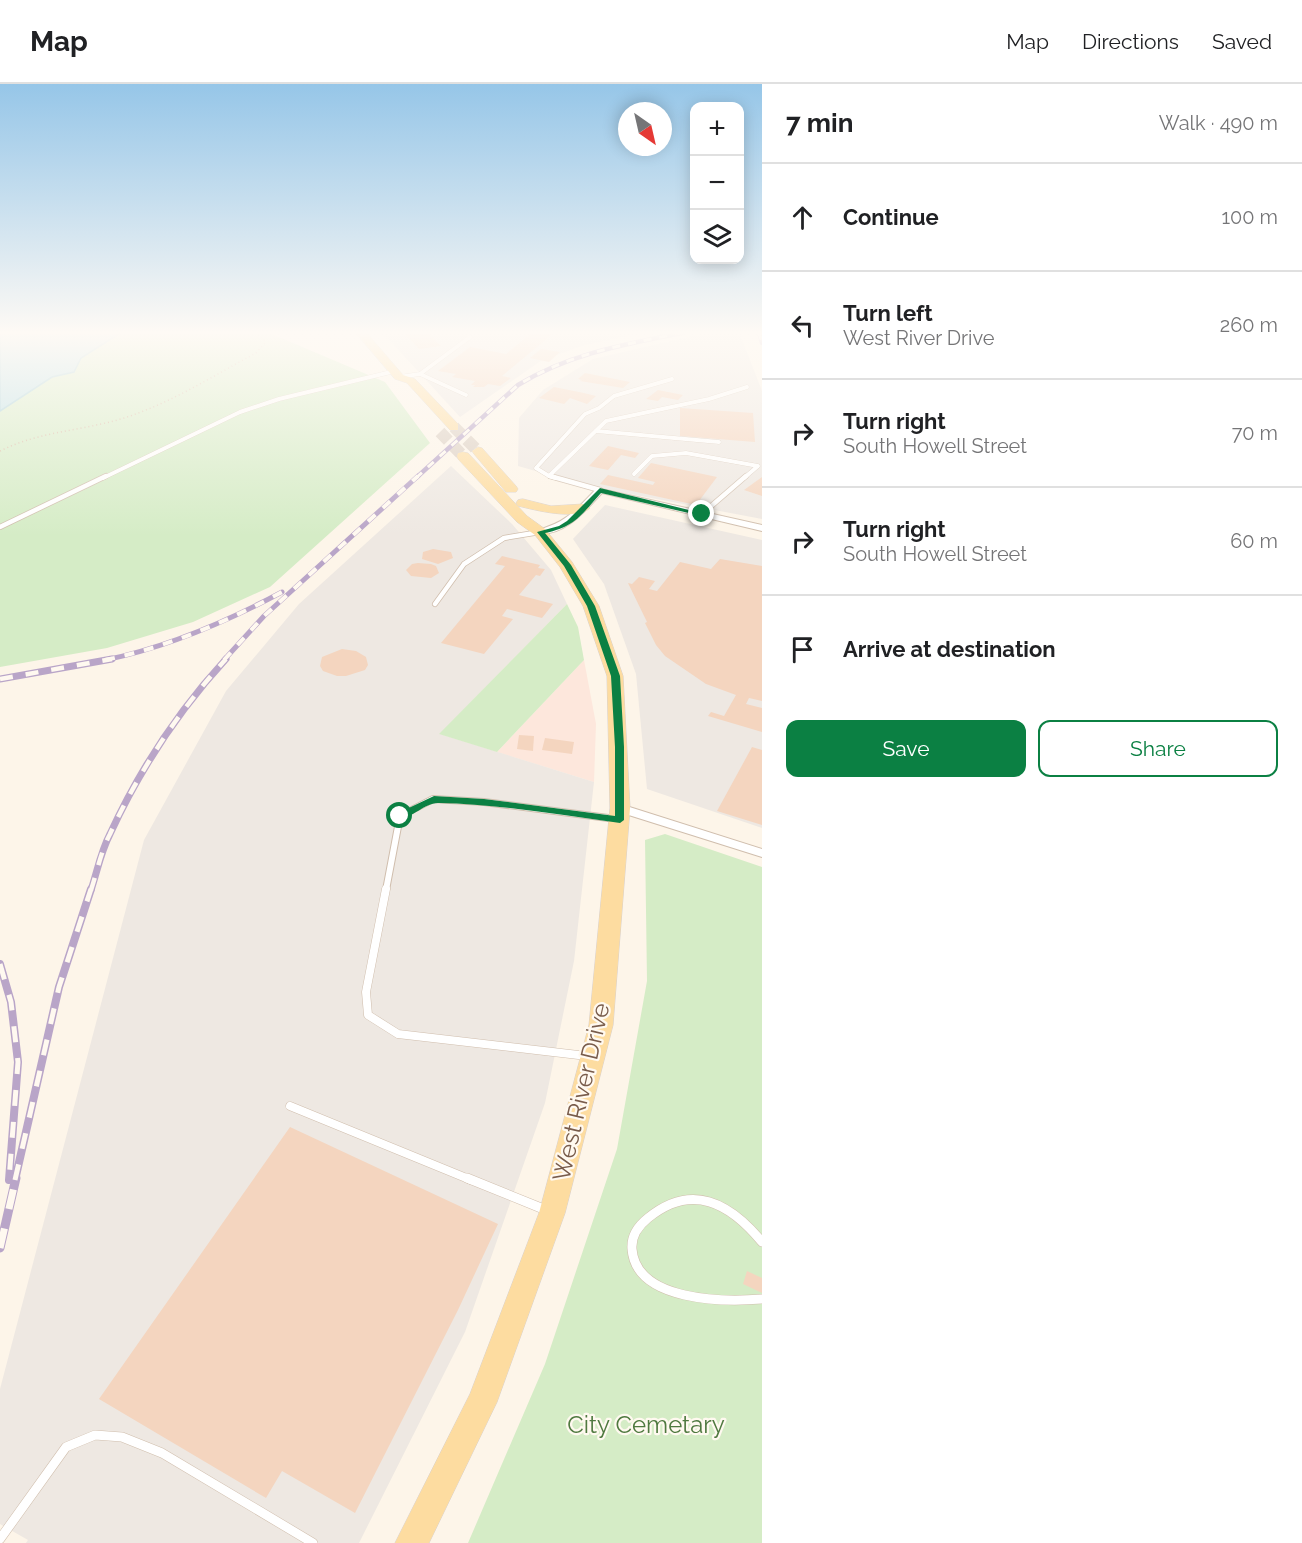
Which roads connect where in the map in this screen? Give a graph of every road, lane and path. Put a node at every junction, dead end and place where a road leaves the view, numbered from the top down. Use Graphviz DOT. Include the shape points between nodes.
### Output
graph roads {
  1 [pos="163,400"];
  2 [pos="280,400"];
  3 [pos="413,400"];
  4 [pos="429,400"];
  5 [pos="609,400"];
  6 [pos="704,400"];
  7 [pos="433,424"];
  8 [pos="454,426"];
  9 [pos="596,431"];
  10 [pos="719,442"];
  11 [pos="0,451"];
  12 [pos="478,451"];
  13 [pos="463,456"];
  14 [pos="634,474"];
  15 [pos="549,476"];
  16 [pos="600,490"];
  17 [pos="523,503"];
  18 [pos="583,508"];
  19 [pos="702,514"];
  20 [pos="0,527"];
  21 [pos="762,528"];
  22 [pos="538,529"];
  23 [pos="435,604"];
  24 [pos="620,814"];
  25 [pos="762,853"];
  26 [pos="594,1057"];
  27 [pos="290,1106"];
  28 [pos="552,1213"];
  29 [pos="762,1242"];
  30 [pos="762,1299"];
  31 [pos="0,1539"];
  32 [pos="313,1543"];
  33 [pos="412,1543"];
  1 -- 11 [label="path" via="138,413 43,433"];
  2 -- 20 [label="lane" via="240,412"];
  3 -- 7 [label="main road"];
  4 -- 8 [label="main road"];
  5 -- 15 [label="lane" via="585,414 536,468"];
  6 -- 9 [label="lane" via="614,418"];
  9 -- 10 [label="lane"];
  9 -- 15 [label="lane"];
  12 -- 17 [label="main road, West River Drive"];
  13 -- 22 [label="main road, West River Drive" via="522,519"];
  14 -- 19 [label="lane" via="652,456 686,453 758,466"];
  15 -- 16 [label="lane"];
  16 -- 18 [label="street"];
  16 -- 19 [label="street"];
  17 -- 18 [label="main road" via="551,510"];
  17 -- 22 [label="main road, West River Drive" via="536,517"];
  18 -- 22 [label="street" via="561,528"];
  19 -- 21 [label="street"];
  22 -- 23 [label="lane" via="504,538 464,564"];
  22 -- 24 [label="main road, West River Drive" via="567,565 591,606 615,676"];
  24 -- 25 [label="street"];
  24 -- 26 [label="main road, West River Drive" via="602,1025"];
  24 -- 26 [label="lane" via="434,799 400,816 366,992 368,1015 398,1034"];
  26 -- 28 [label="main road, West River Drive"];
  27 -- 28 [label="lane"];
  28 -- 33 [label="main road, West River Drive" via="482,1402"];
  29 -- 30 [label="lane" via="748,1223 723,1206 690,1199 667,1204 642,1222 632,1248 636,1265 663,1287 695,1298"];
  31 -- 32 [label="lane" via="66,1447 95,1436 122,1437 162,1453"];
}
